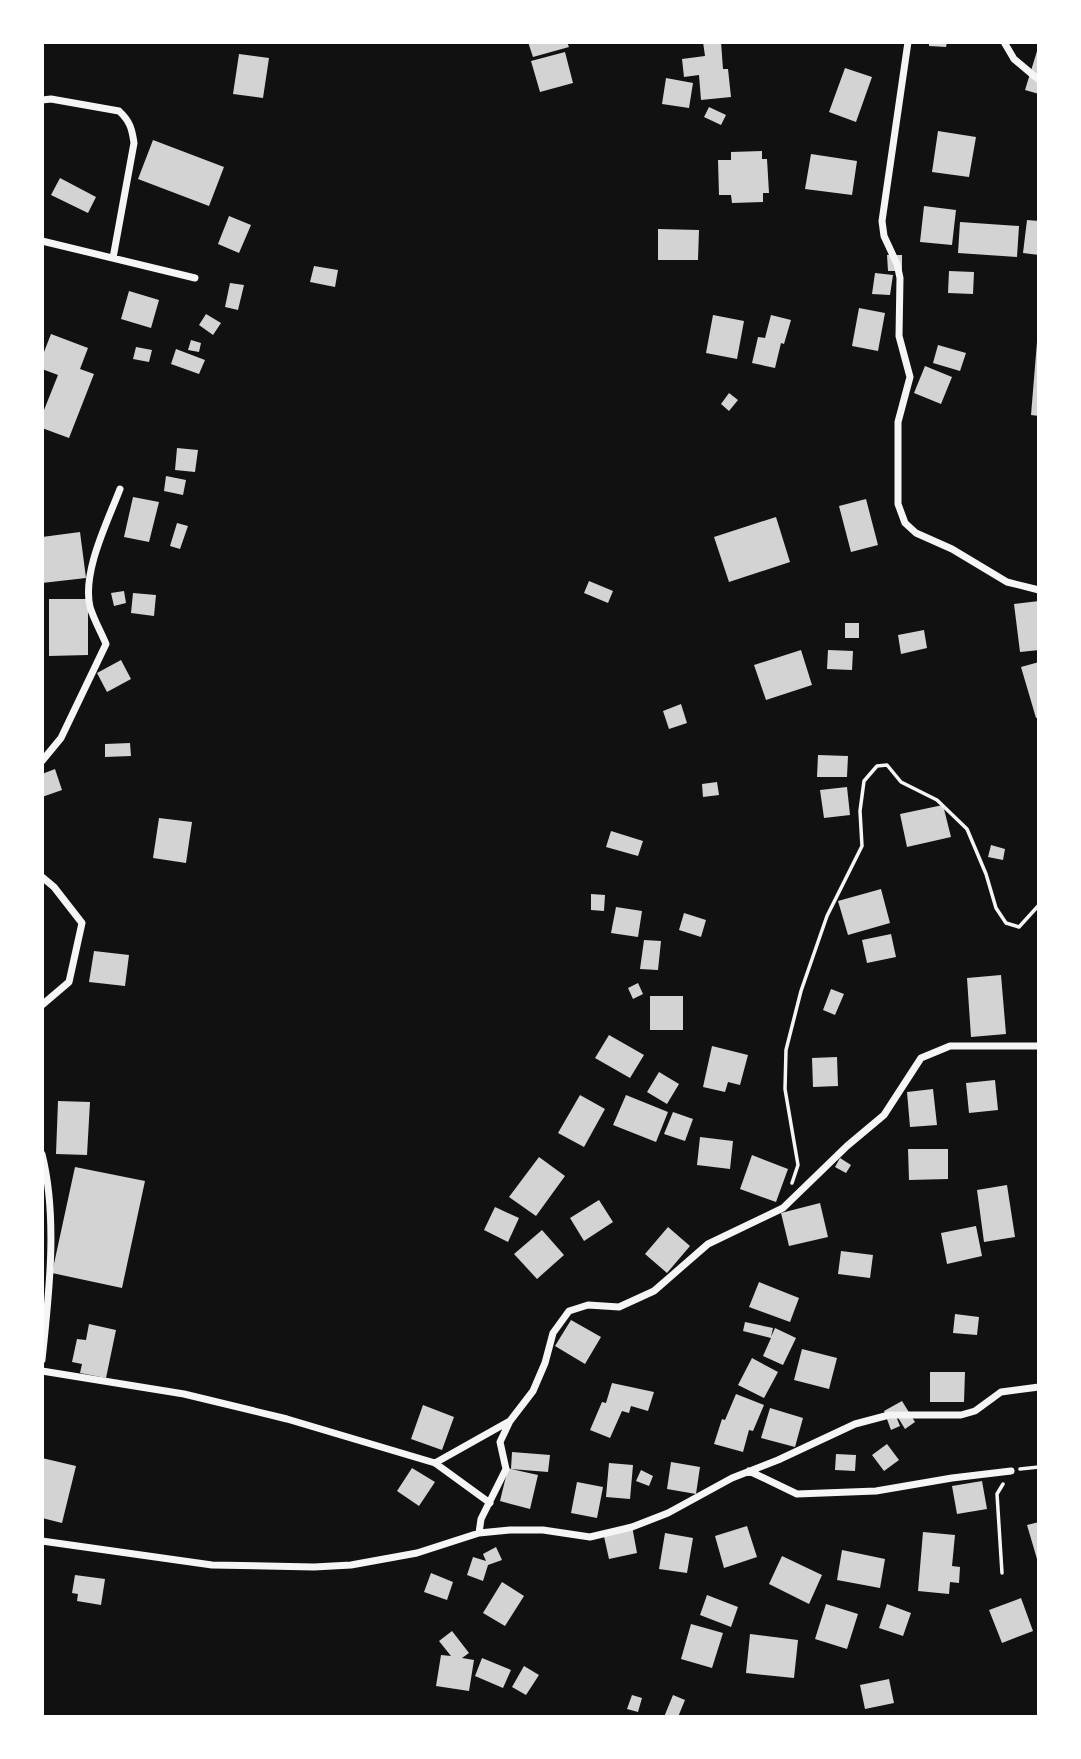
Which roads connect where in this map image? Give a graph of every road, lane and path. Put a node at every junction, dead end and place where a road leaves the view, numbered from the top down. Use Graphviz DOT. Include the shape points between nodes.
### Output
graph roads {
  1 [pos="908,42"];
  2 [pos="1004,42"];
  3 [pos="1039,80"];
  4 [pos="42,100"];
  5 [pos="42,241"];
  6 [pos="113,258"];
  7 [pos="195,278"];
  8 [pos="120,489"];
  9 [pos="1039,590"];
  10 [pos="42,761"];
  11 [pos="42,877"];
  12 [pos="1039,905"];
  13 [pos="42,1004"];
  14 [pos="1039,1046"];
  15 [pos="42,1154"];
  16 [pos="791,1186"];
  17 [pos="44,1326"];
  18 [pos="42,1360"];
  19 [pos="42,1371"];
  20 [pos="1039,1387"];
  21 [pos="510,1421"];
  22 [pos="435,1462"];
  23 [pos="1039,1466"];
  24 [pos="749,1471"];
  25 [pos="1011,1471"];
  26 [pos="489,1503"];
  27 [pos="479,1534"];
  28 [pos="42,1541"];
  29 [pos="1002,1573"];
  1 -- 9 [label="street" via="882,221 900,278 899,336 911,377 898,422 898,504 905,523 916,533 1007,582"];
  2 -- 3 [label="street" via="1014,59"];
  4 -- 6 [label="street" via="119,111 132,129 134,143"];
  5 -- 6 [label="street"];
  6 -- 7 [label="street"];
  8 -- 10 [label="street" via="94,558 88,589 106,643 61,738"];
  11 -- 13 [label="street" via="82,923 69,982"];
  12 -- 16 [label="path" via="1018,927 1006,923 967,829 937,800 901,782 887,765 877,766 864,781 862,846 827,916 786,1050 785,1089 798,1165"];
  14 -- 21 [label="street" via="950,1046 921,1058 884,1115 783,1208 708,1244 654,1291 619,1307 589,1305 569,1311 553,1333 533,1391"];
  15 -- 17 [label="street" via="51,1206"];
  17 -- 18 [label="street"];
  19 -- 22 [label="street" via="184,1394"];
  20 -- 24 [label="street" via="1001,1392 975,1411 961,1415 889,1415 855,1424"];
  21 -- 22 [label="street"];
  21 -- 26 [label="street" via="500,1442 506,1469"];
  22 -- 26 [label="street"];
  23 -- 25 [label="path"];
  24 -- 25 [label="street" via="797,1494 876,1491"];
  24 -- 27 [label="street" via="668,1513 590,1537 543,1530"];
  25 -- 29 [label="path" via="997,1494"];
  26 -- 27 [label="street"];
  27 -- 28 [label="street" via="416,1553 314,1567 201,1564"];
}
